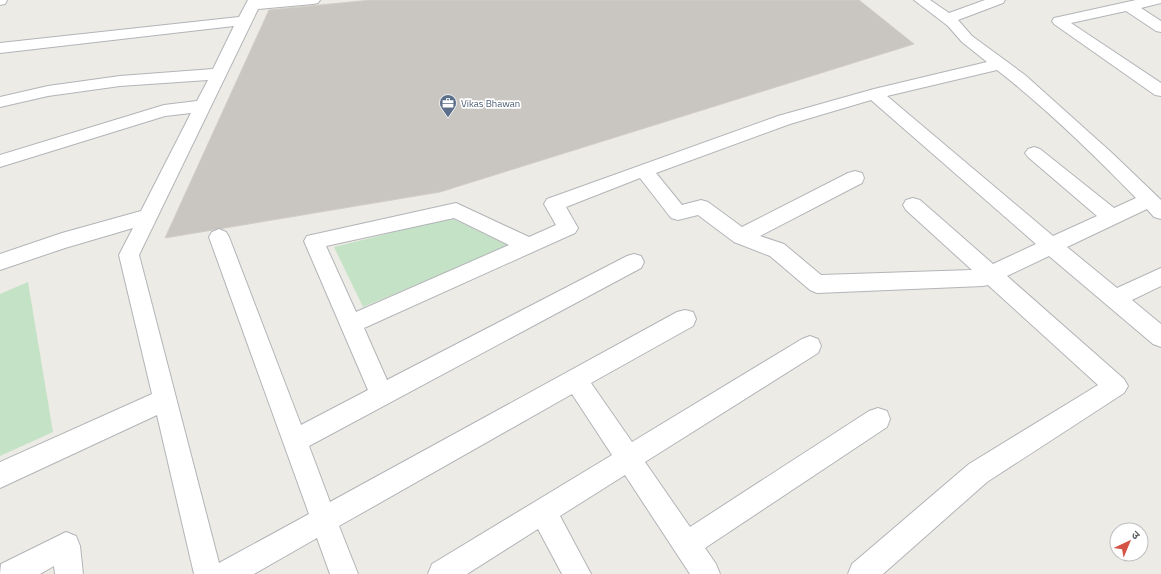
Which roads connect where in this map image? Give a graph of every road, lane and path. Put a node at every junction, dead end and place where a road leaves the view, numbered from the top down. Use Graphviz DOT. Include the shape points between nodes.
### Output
graph roads {
  1 [pos="313,0"];
  2 [pos="921,0"];
  3 [pos="998,0"];
  4 [pos="1156,0"];
  5 [pos="1129,6"];
  6 [pos="250,9"];
  7 [pos="948,19"];
  8 [pos="1161,28"];
  9 [pos="0,48"];
  10 [pos="1000,64"];
  11 [pos="218,74"];
  12 [pos="1161,91"];
  13 [pos="874,94"];
  14 [pos="0,102"];
  15 [pos="202,106"];
  16 [pos="1034,153"];
  17 [pos="0,161"];
  18 [pos="644,170"];
  19 [pos="855,178"];
  20 [pos="913,205"];
  21 [pos="1155,206"];
  22 [pos="148,216"];
  23 [pos="1112,217"];
  24 [pos="219,237"];
  25 [pos="741,237"];
  26 [pos="529,246"];
  27 [pos="1051,246"];
  28 [pos="0,262"];
  29 [pos="634,262"];
  30 [pos="992,274"];
  31 [pos="1161,276"];
  32 [pos="1115,299"];
  33 [pos="685,319"];
  34 [pos="351,324"];
  35 [pos="1161,337"];
  36 [pos="810,346"];
  37 [pos="576,380"];
  38 [pos="382,394"];
  39 [pos="165,400"];
  40 [pos="878,419"];
  41 [pos="294,441"];
  42 [pos="628,458"];
  43 [pos="0,475"];
  44 [pos="543,511"];
  45 [pos="324,520"];
  46 [pos="686,545"];
  47 [pos="11,574"];
  48 [pos="69,574"];
  49 [pos="208,574"];
  50 [pos="226,574"];
  51 [pos="344,574"];
  52 [pos="442,574"];
  53 [pos="577,574"];
  54 [pos="706,574"];
  55 [pos="862,574"];
  1 -- 6 [label="street"];
  2 -- 7 [label="street"];
  3 -- 7 [label="street"];
  4 -- 5 [label="street"];
  5 -- 8 [label="street"];
  5 -- 12 [label="street" via="1059,21"];
  6 -- 9 [label="street"];
  6 -- 11 [label="street"];
  7 -- 10 [label="street" via="967,39"];
  10 -- 13 [label="street"];
  10 -- 21 [label="street" via="1106,157"];
  11 -- 14 [label="street" via="120,81"];
  11 -- 15 [label="street"];
  13 -- 18 [label="street" via="784,120"];
  13 -- 27 [label="street"];
  15 -- 17 [label="street" via="164,111"];
  15 -- 22 [label="street"];
  16 -- 23 [label="street"];
  18 -- 25 [label="street" via="678,213 701,207"];
  18 -- 26 [label="street" via="554,204 568,228"];
  19 -- 25 [label="street"];
  20 -- 30 [label="street"];
  21 -- 23 [label="street"];
  22 -- 28 [label="street"];
  22 -- 39 [label="street" via="129,255"];
  23 -- 27 [label="street"];
  24 -- 41 [label="street"];
  25 -- 30 [label="street" via="777,250 817,284 983,278"];
  26 -- 34 [label="street"];
  26 -- 34 [label="street" via="456,210 314,240"];
  27 -- 30 [label="street"];
  27 -- 32 [label="street"];
  29 -- 38 [label="street"];
  30 -- 55 [label="street" via="1116,386 978,473"];
  31 -- 32 [label="street"];
  32 -- 35 [label="street"];
  33 -- 37 [label="street"];
  34 -- 38 [label="street"];
  36 -- 42 [label="street"];
  37 -- 42 [label="street"];
  37 -- 45 [label="street"];
  38 -- 41 [label="street"];
  39 -- 43 [label="street"];
  39 -- 49 [label="street"];
  40 -- 46 [label="street"];
  41 -- 45 [label="street"];
  42 -- 44 [label="street"];
  42 -- 46 [label="street"];
  44 -- 52 [label="street"];
  44 -- 53 [label="street"];
  45 -- 50 [label="street"];
  45 -- 51 [label="street"];
  46 -- 54 [label="street"];
  47 -- 48 [label="street" via="66,546"];
}
